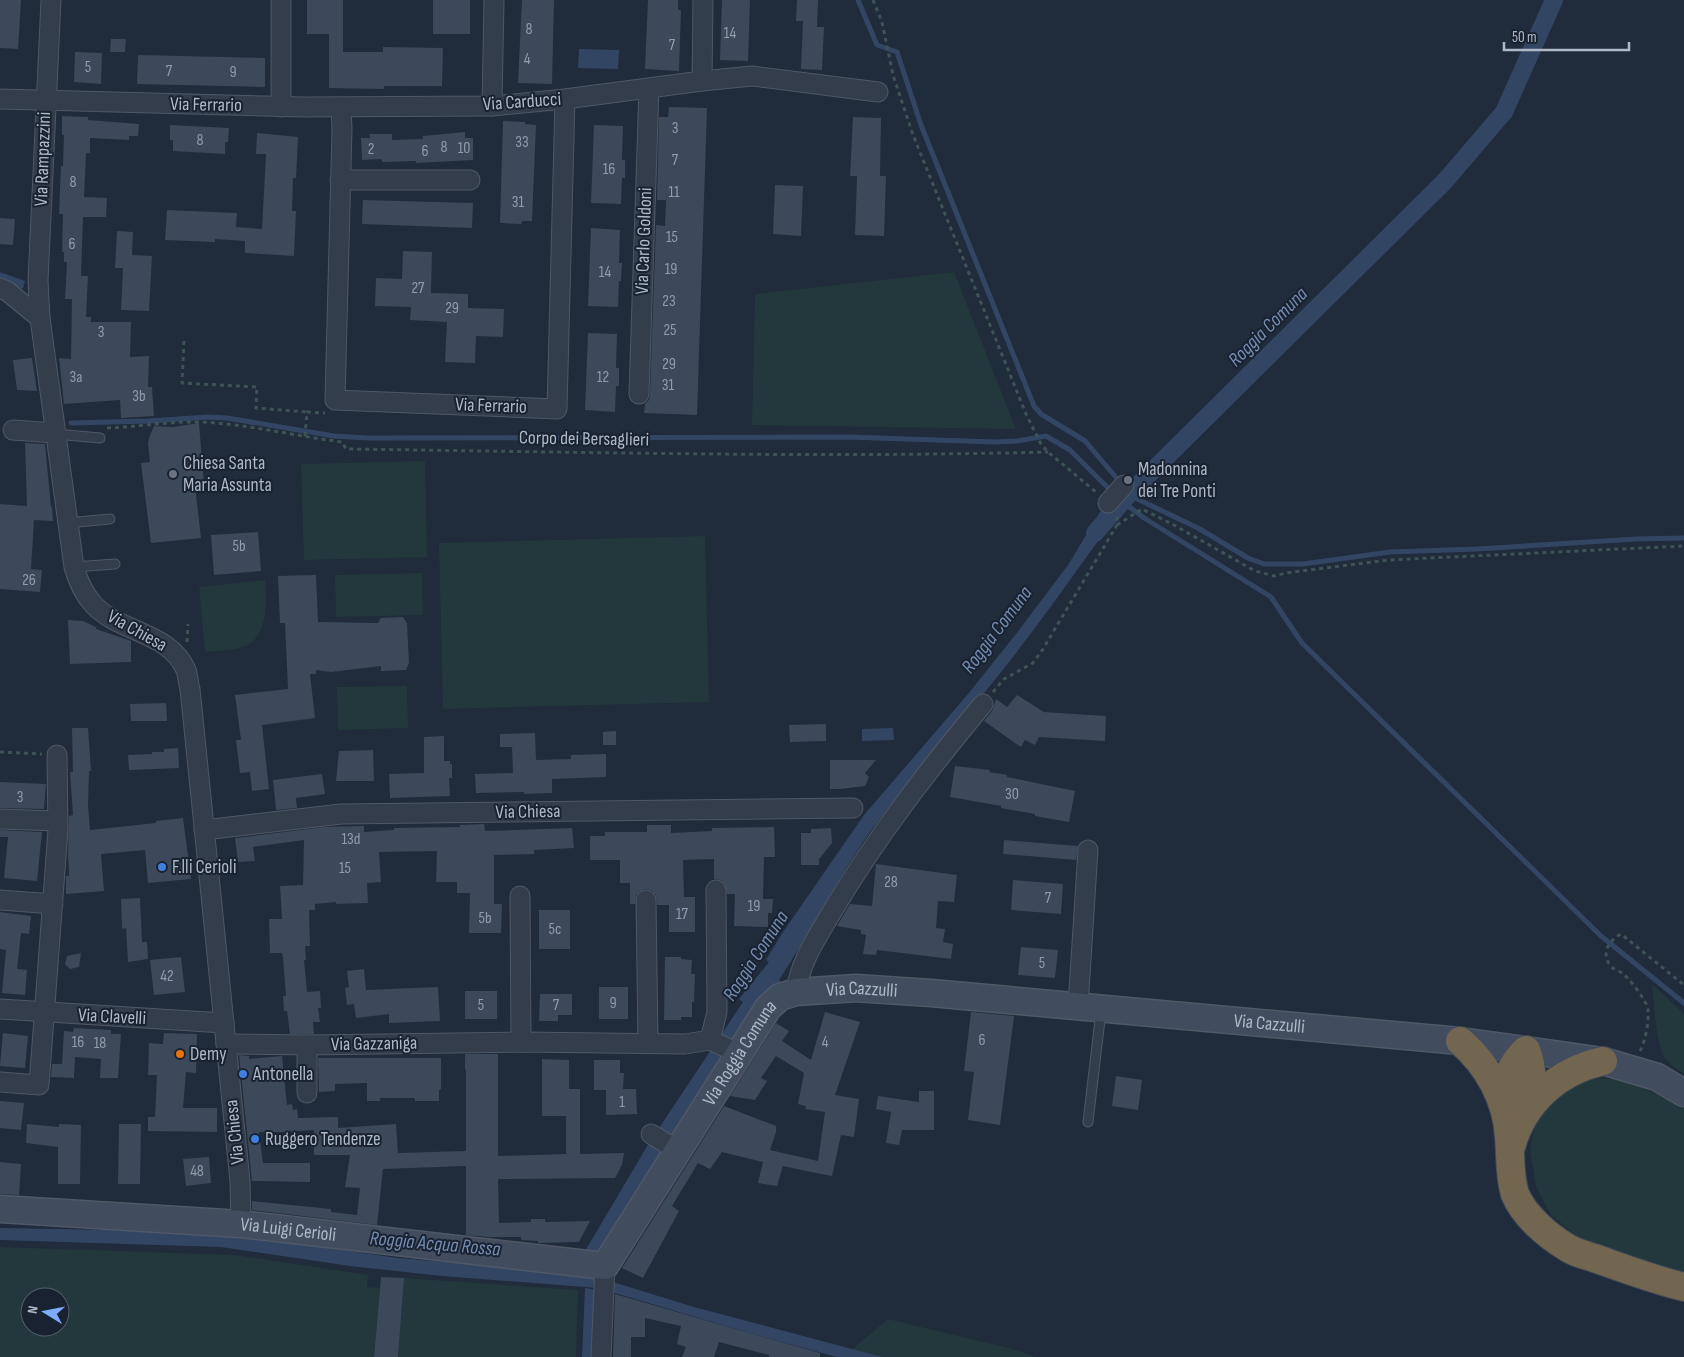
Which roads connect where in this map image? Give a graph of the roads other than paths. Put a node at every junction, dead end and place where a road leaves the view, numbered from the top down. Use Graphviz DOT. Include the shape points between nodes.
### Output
graph roads {
  1 [pos="51,0"];
  2 [pos="280,0"];
  3 [pos="494,0"];
  4 [pos="703,0"];
  5 [pos="702,81"];
  6 [pos="648,88"];
  7 [pos="878,92"];
  8 [pos="0,99"];
  9 [pos="565,99"];
  10 [pos="46,101"];
  11 [pos="492,106"];
  12 [pos="281,107"];
  13 [pos="341,108"];
  14 [pos="340,180"];
  15 [pos="470,180"];
  16 [pos="0,288"];
  17 [pos="40,318"];
  18 [pos="639,394"];
  19 [pos="13,430"];
  20 [pos="55,434"];
  21 [pos="100,438"];
  22 [pos="1124,485"];
  23 [pos="1112,508"];
  24 [pos="110,519"];
  25 [pos="67,522"];
  26 [pos="115,564"];
  27 [pos="74,567"];
  28 [pos="983,704"];
  29 [pos="57,755"];
  30 [pos="853,808"];
  31 [pos="0,819"];
  32 [pos="57,821"];
  33 [pos="204,830"];
  34 [pos="1088,850"];
  35 [pos="716,890"];
  36 [pos="520,896"];
  37 [pos="0,900"];
  38 [pos="646,900"];
  39 [pos="53,904"];
  40 [pos="796,992"];
  41 [pos="1090,1007"];
  42 [pos="0,1009"];
  43 [pos="44,1013"];
  44 [pos="224,1023"];
  45 [pos="710,1040"];
  46 [pos="1460,1041"];
  47 [pos="522,1042"];
  48 [pos="226,1044"];
  49 [pos="648,1044"];
  50 [pos="307,1045"];
  51 [pos="1526,1050"];
  52 [pos="738,1054"];
  53 [pos="1603,1061"];
  54 [pos="0,1082"];
  55 [pos="307,1093"];
  56 [pos="1684,1093"];
  57 [pos="1514,1115"];
  58 [pos="1088,1122"];
  59 [pos="650,1134"];
  60 [pos="678,1150"];
  61 [pos="0,1209"];
  62 [pos="241,1224"];
  63 [pos="605,1277"];
  64 [pos="1658,1280"];
  65 [pos="1684,1287"];
  66 [pos="1684,1293"];
  67 [pos="601,1357"];
  1 -- 10 [label="street, Via Rampazzini"];
  2 -- 12 [label="street"];
  3 -- 11 [label="street"];
  4 -- 5 [label="street"];
  5 -- 6 [label="street, Via Carducci"];
  5 -- 7 [label="street, Via Carducci" via="752,76"];
  6 -- 9 [label="street, Via Carducci"];
  6 -- 18 [label="street, Via Carlo Goldoni"];
  8 -- 10 [label="street, Via Ferrario"];
  9 -- 11 [label="street, Via Carducci"];
  9 -- 14 [label="street, Via Ferrario" via="557,409 335,400"];
  10 -- 12 [label="street, Via Ferrario"];
  10 -- 17 [label="street, Via Rampazzini" via="38,281"];
  11 -- 13 [label="street, Via Carducci"];
  12 -- 13 [label="street, Via Ferrario"];
  13 -- 14 [label="street"];
  14 -- 15 [label="street"];
  16 -- 17 [label="street"];
  17 -- 20 [label="street, Via Chiesa"];
  19 -- 20 [label="street"];
  20 -- 21 [label="lane"];
  20 -- 25 [label="street, Via Chiesa"];
  22 -- 23 [label="street"];
  24 -- 25 [label="lane"];
  25 -- 27 [label="street, Via Chiesa"];
  26 -- 27 [label="lane"];
  27 -- 33 [label="street, Via Chiesa" via="84,593 93,605 174,651 186,670"];
  28 -- 40 [label="street, Via Roggia Comuna" via="914,789 850,882 804,960"];
  29 -- 32 [label="street"];
  30 -- 33 [label="street, Via Chiesa" via="341,814"];
  31 -- 32 [label="street"];
  32 -- 39 [label="street"];
  33 -- 44 [label="street, Via Chiesa"];
  34 -- 41 [label="street"];
  35 -- 45 [label="street" via="717,1012"];
  36 -- 47 [label="street"];
  37 -- 39 [label="street"];
  38 -- 49 [label="street"];
  39 -- 43 [label="street"];
  40 -- 41 [label="street, Via Cazzulli" via="856,988"];
  40 -- 52 [label="street, Via Roggia Comuna" via="780,997 768,1008"];
  41 -- 46 [label="street, Via Cazzulli"];
  41 -- 58 [label="lane"];
  42 -- 43 [label="street, Via Clavelli"];
  43 -- 44 [label="street, Via Clavelli"];
  43 -- 54 [label="street" via="38,1085"];
  44 -- 48 [label="street, Via Chiesa"];
  45 -- 49 [label="street, Via Gazzaniga"];
  45 -- 52 [label="street"];
  46 -- 51 [label="street, Via Cazzulli"];
  46 -- 57 [label="highway" via="1475,1055"];
  47 -- 49 [label="street, Via Gazzaniga"];
  47 -- 50 [label="street, Via Gazzaniga"];
  48 -- 50 [label="street, Via Gazzaniga"];
  48 -- 62 [label="street, Via Chiesa" via="240,1181"];
  50 -- 55 [label="street"];
  51 -- 53 [label="street, Via Cazzulli"];
  51 -- 57 [label="highway" via="1532,1071 1529,1103"];
  52 -- 60 [label="street, Via Roggia Comuna"];
  53 -- 56 [label="street, Via Cazzulli" via="1657,1077"];
  53 -- 57 [label="highway" via="1558,1079"];
  57 -- 64 [label="highway" via="1511,1177 1524,1209 1551,1236 1570,1249"];
  59 -- 60 [label="street"];
  60 -- 63 [label="street, Via Roggia Comuna"];
  61 -- 62 [label="street, Via Luigi Cerioli"];
  62 -- 63 [label="street, Via Luigi Cerioli" via="579,1263"];
  63 -- 67 [label="street, Via Roggia Comuna"];
  64 -- 65 [label="highway"];
  64 -- 66 [label="highway"];
}
